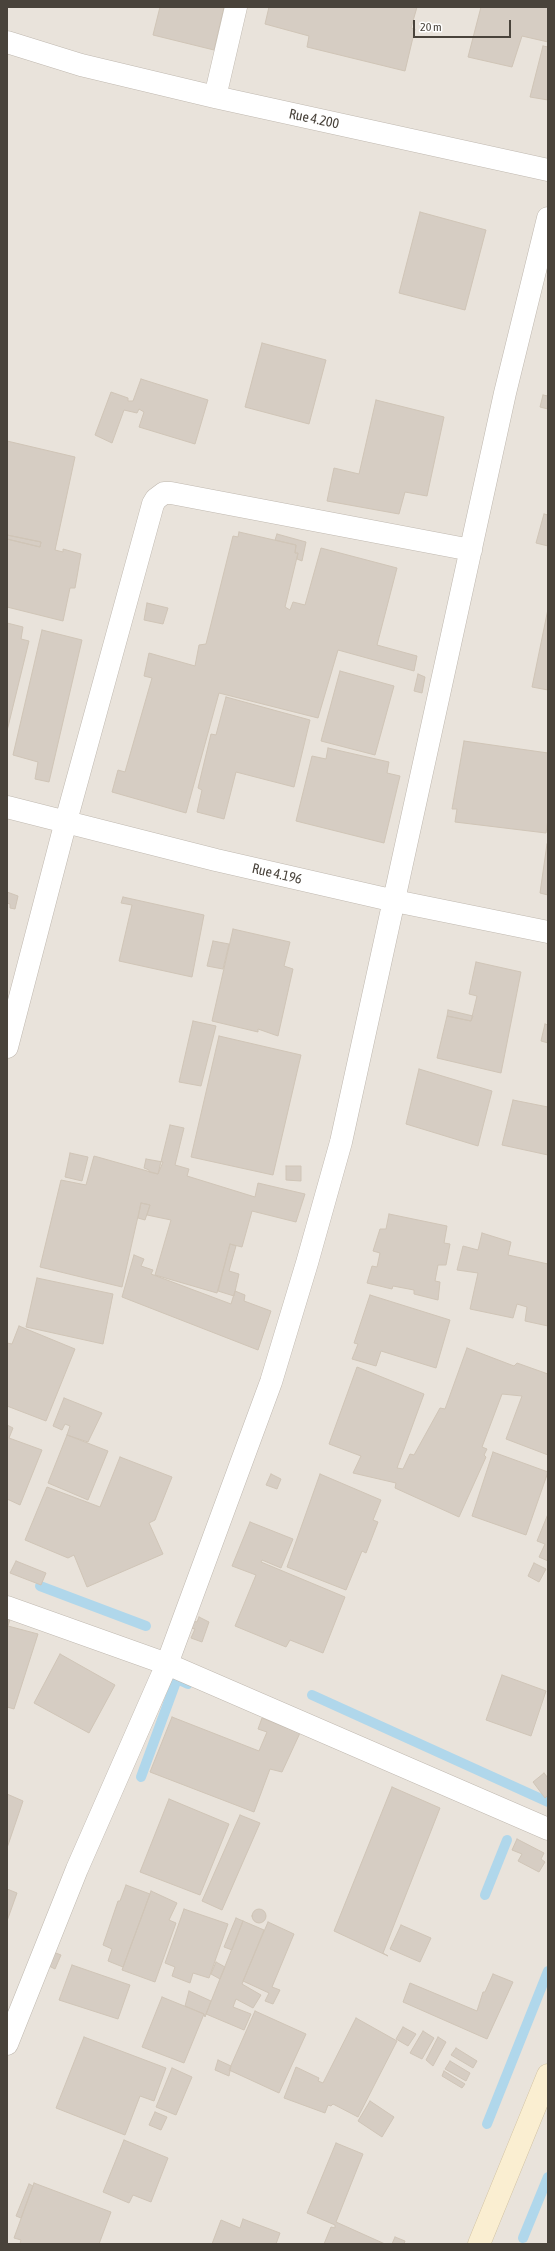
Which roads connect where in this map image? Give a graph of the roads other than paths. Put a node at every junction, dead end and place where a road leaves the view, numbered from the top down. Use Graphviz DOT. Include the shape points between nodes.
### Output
graph roads {
  1 [pos="236,7"];
  2 [pos="7,42"];
  3 [pos="215,97"];
  4 [pos="548,170"];
  5 [pos="548,218"];
  6 [pos="471,550"];
  7 [pos="7,808"];
  8 [pos="66,821"];
  9 [pos="395,901"];
  10 [pos="548,932"];
  11 [pos="7,1047"];
  12 [pos="7,1607"];
  13 [pos="167,1664"];
  14 [pos="548,1829"];
  15 [pos="7,2044"];
  16 [pos="548,2075"];
  17 [pos="485,2242"];
  1 -- 3 [label="street"];
  2 -- 3 [label="street, Rue 4.200" via="81,64"];
  3 -- 4 [label="street, Rue 4.200"];
  5 -- 6 [label="street" via="505,394"];
  6 -- 8 [label="street" via="171,493 160,496 153,504"];
  6 -- 9 [label="street"];
  7 -- 8 [label="street, Rue 4.196"];
  8 -- 9 [label="street, Rue 4.196" via="216,860"];
  8 -- 11 [label="street"];
  9 -- 10 [label="street, Rue 4.196"];
  9 -- 13 [label="street" via="341,1142 305,1270 271,1382"];
  12 -- 13 [label="street"];
  13 -- 14 [label="street"];
  13 -- 15 [label="street" via="77,1869"];
  16 -- 17 [label="main road"];
}
